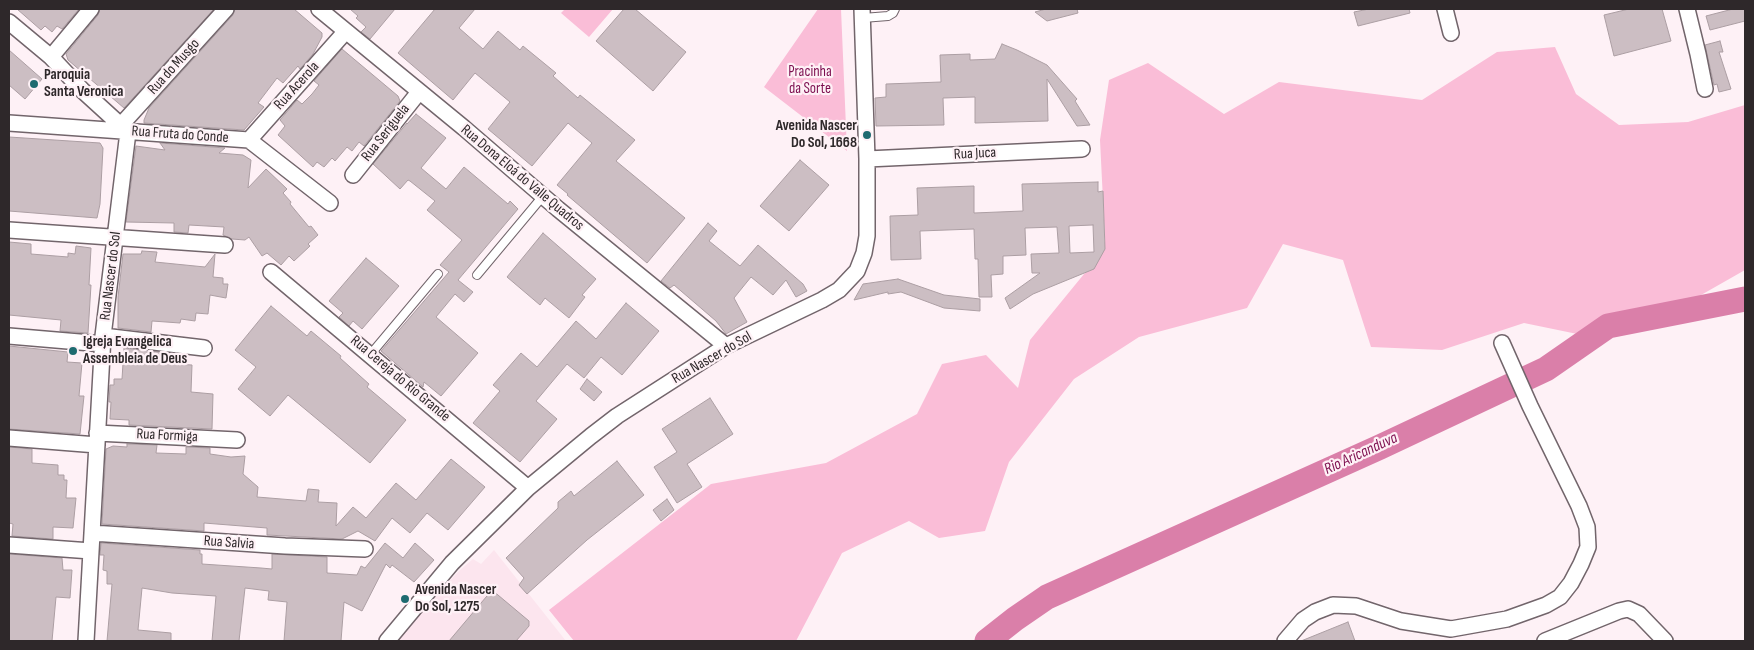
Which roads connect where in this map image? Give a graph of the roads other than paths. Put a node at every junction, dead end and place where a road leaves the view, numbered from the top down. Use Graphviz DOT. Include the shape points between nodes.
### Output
graph roads {
  1 [pos="91,9"];
  2 [pos="226,9"];
  3 [pos="319,9"];
  4 [pos="896,9"];
  5 [pos="1446,9"];
  6 [pos="1687,9"];
  7 [pos="862,14"];
  8 [pos="9,22"];
  9 [pos="346,31"];
  10 [pos="1452,33"];
  11 [pos="51,57"];
  12 [pos="1705,89"];
  13 [pos="419,92"];
  14 [pos="9,123"];
  15 [pos="124,128"];
  16 [pos="249,140"];
  17 [pos="1082,149"];
  18 [pos="867,159"];
  19 [pos="353,175"];
  20 [pos="543,196"];
  21 [pos="330,203"];
  22 [pos="9,230"];
  23 [pos="116,239"];
  24 [pos="225,245"];
  25 [pos="271,272"];
  26 [pos="438,274"];
  27 [pos="477,275"];
  28 [pos="9,336"];
  29 [pos="103,340"];
  30 [pos="1502,343"];
  31 [pos="726,346"];
  32 [pos="204,348"];
  33 [pos="370,355"];
  34 [pos="9,438"];
  35 [pos="97,439"];
  36 [pos="237,440"];
  37 [pos="528,488"];
  38 [pos="92,533"];
  39 [pos="9,545"];
  40 [pos="365,549"];
  41 [pos="91,551"];
  42 [pos="86,641"];
  43 [pos="387,641"];
  44 [pos="1285,641"];
  45 [pos="1547,641"];
  46 [pos="1665,641"];
  1 -- 11 [label="street"];
  2 -- 15 [label="street, Rua do Musgo"];
  3 -- 9 [label="street, Rua Dona Eloá do Valle Quadros"];
  4 -- 7 [label="lane" via="888,16"];
  5 -- 10 [label="street"];
  6 -- 12 [label="street"];
  7 -- 18 [label="street, Rua Nascer do Sol"];
  8 -- 11 [label="street"];
  9 -- 13 [label="street, Rua Dona Eloá do Valle Quadros"];
  9 -- 16 [label="street, Rua Acerola"];
  11 -- 15 [label="street"];
  13 -- 19 [label="street, Rua Seriguela"];
  13 -- 20 [label="street, Rua Dona Eloá do Valle Quadros"];
  14 -- 15 [label="street, Rua Fruta do Conde"];
  15 -- 16 [label="street, Rua Fruta do Conde"];
  15 -- 23 [label="street, Rua Nascer do Sol"];
  16 -- 21 [label="street, Rua Fruta do Conde"];
  17 -- 18 [label="street, Rua Juca"];
  18 -- 31 [label="street, Rua Nascer do Sol" via="867,236 857,271 839,290 822,300"];
  20 -- 27 [label="lane"];
  20 -- 31 [label="street, Rua Dona Eloá do Valle Quadros"];
  22 -- 23 [label="street"];
  23 -- 24 [label="street"];
  23 -- 29 [label="street, Rua Nascer do Sol"];
  25 -- 33 [label="street, Rua Cereja do Rio Grande"];
  26 -- 33 [label="lane"];
  28 -- 29 [label="street"];
  29 -- 32 [label="street"];
  29 -- 35 [label="street, Rua Nascer do Sol"];
  30 -- 44 [label="street" via="1587,527 1588,547 1571,583 1560,597 1546,605 1507,619 1451,629 1401,621 1356,606 1332,605 1303,620"];
  31 -- 37 [label="street, Rua Nascer do Sol" via="617,416"];
  33 -- 37 [label="street, Rua Cereja do Rio Grande"];
  34 -- 35 [label="street, Rua Formiga"];
  35 -- 36 [label="street, Rua Formiga"];
  35 -- 38 [label="street, Rua Nascer do Sol"];
  37 -- 43 [label="street, Rua Nascer do Sol" via="452,563"];
  38 -- 40 [label="street, Rua Salvia"];
  38 -- 41 [label="street, Rua Nascer do Sol"];
  39 -- 41 [label="street"];
  41 -- 42 [label="street, Rua Nascer do Sol"];
  45 -- 46 [label="street" via="1628,609 1639,614"];
}
